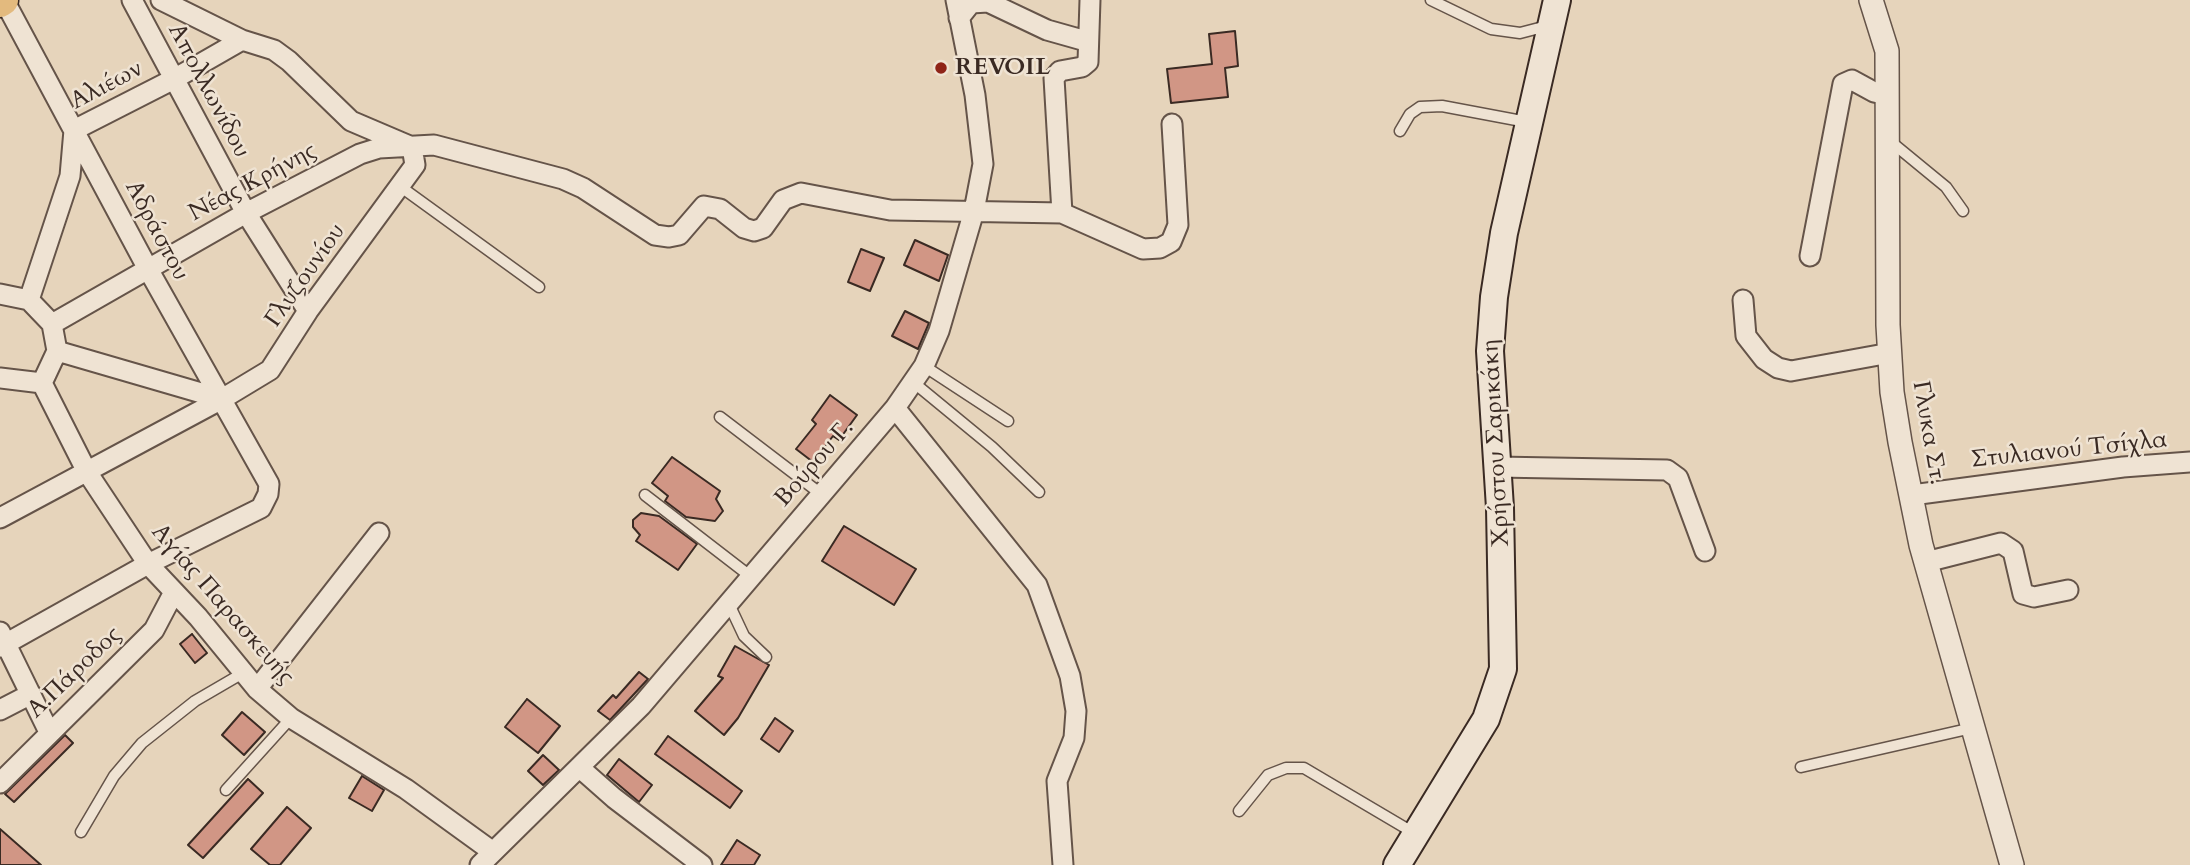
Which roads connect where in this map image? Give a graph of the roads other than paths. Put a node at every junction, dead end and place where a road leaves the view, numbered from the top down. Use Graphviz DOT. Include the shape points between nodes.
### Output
graph roads {
  1 [pos="132,0"];
  2 [pos="161,0"];
  3 [pos="1090,0"];
  4 [pos="1431,0"];
  5 [pos="1871,0"];
  6 [pos="2,1"];
  7 [pos="957,9"];
  8 [pos="1554,13"];
  9 [pos="242,40"];
  10 [pos="1086,41"];
  11 [pos="174,79"];
  12 [pos="1888,95"];
  13 [pos="1527,122"];
  14 [pos="1172,124"];
  15 [pos="74,130"];
  16 [pos="1400,131"];
  17 [pos="1889,141"];
  18 [pos="413,156"];
  19 [pos="401,187"];
  20 [pos="974,211"];
  21 [pos="1963,211"];
  22 [pos="246,213"];
  23 [pos="1062,213"];
  24 [pos="1810,256"];
  25 [pos="148,269"];
  26 [pos="540,287"];
  27 [pos="0,294"];
  28 [pos="29,300"];
  29 [pos="1743,300"];
  30 [pos="308,311"];
  31 [pos="52,324"];
  32 [pos="57,351"];
  33 [pos="1890,353"];
  34 [pos="919,374"];
  35 [pos="42,383"];
  36 [pos="2,386"];
  37 [pos="222,399"];
  38 [pos="895,408"];
  39 [pos="720,417"];
  40 [pos="1008,421"];
  41 [pos="2190,462"];
  42 [pos="1497,467"];
  43 [pos="88,472"];
  44 [pos="1039,492"];
  45 [pos="821,494"];
  46 [pos="645,495"];
  47 [pos="1912,495"];
  48 [pos="0,518"];
  49 [pos="379,533"];
  50 [pos="1705,551"];
  51 [pos="1926,562"];
  52 [pos="148,564"];
  53 [pos="750,576"];
  54 [pos="2068,590"];
  55 [pos="174,592"];
  56 [pos="728,602"];
  57 [pos="2,641"];
  58 [pos="766,657"];
  59 [pos="243,673"];
  60 [pos="257,689"];
  61 [pos="31,694"];
  62 [pos="0,710"];
  63 [pos="291,719"];
  64 [pos="1973,728"];
  65 [pos="49,732"];
  66 [pos="1801,767"];
  67 [pos="580,768"];
  68 [pos="0,783"];
  69 [pos="226,790"];
  70 [pos="1239,811"];
  71 [pos="81,832"];
  72 [pos="1417,835"];
  73 [pos="486,859"];
  74 [pos="702,865"];
  75 [pos="1063,865"];
  76 [pos="1397,865"];
  77 [pos="2012,865"];
  1 -- 11 [label="street, Απολλωνίδου"];
  2 -- 9 [label="street"];
  3 -- 10 [label="street"];
  4 -- 8 [label="lane" via="1491,29 1520,33"];
  5 -- 12 [label="street, Γλυκα Στ." via="1887,51"];
  6 -- 15 [label="street, Αδράστου"];
  7 -- 10 [label="street" via="988,2 1047,30"];
  7 -- 20 [label="street, Βούρου Γ." via="982,148 982,181"];
  8 -- 13 [label="main road, Χρήστου Σαρικάκη"];
  9 -- 11 [label="street, Αλιέων"];
  9 -- 18 [label="street" via="274,50 351,121"];
  10 -- 23 [label="street" via="1086,65 1060,71 1054,78"];
  11 -- 15 [label="street, Αλιέων"];
  11 -- 22 [label="street, Απολλωνίδου"];
  12 -- 17 [label="street, Γλυκα Στ."];
  12 -- 24 [label="street" via="1874,93 1852,80 1843,84"];
  13 -- 16 [label="lane" via="1442,106 1420,107"];
  13 -- 42 [label="main road, Χρήστου Σαρικάκη" via="1494,298 1490,351"];
  14 -- 23 [label="street" via="1178,225 1171,242 1143,250"];
  15 -- 25 [label="street, Αδράστου"];
  15 -- 28 [label="street, Αλιέων" via="70,176"];
  17 -- 21 [label="lane" via="1946,187"];
  17 -- 33 [label="street, Γλυκα Στ."];
  18 -- 19 [label="street, Γλυζουνίου"];
  18 -- 20 [label="street, Νέας Κρήνης" via="434,145 563,179 655,235 669,237 679,235 704,205 720,209 754,231 762,228 783,200 801,193 890,210"];
  18 -- 22 [label="street, Νέας Κρήνης" via="379,148 360,154"];
  19 -- 26 [label="lane"];
  19 -- 30 [label="street, Γλυζουνίου"];
  20 -- 23 [label="street"];
  20 -- 34 [label="street, Βούρου Γ." via="939,331"];
  22 -- 25 [label="street, Νέας Κρήνης"];
  22 -- 30 [label="street, Απολλωνίδου"];
  25 -- 31 [label="street, Νέας Κρήνης"];
  25 -- 37 [label="street, Αδράστου"];
  27 -- 28 [label="street"];
  28 -- 31 [label="street"];
  29 -- 33 [label="street" via="1746,336 1778,368 1791,371"];
  30 -- 37 [label="street, Γλυζουνίου" via="270,370"];
  31 -- 32 [label="street"];
  32 -- 35 [label="street"];
  32 -- 37 [label="street"];
  33 -- 47 [label="street, Γλυκα Στ." via="1896,417"];
  34 -- 38 [label="street, Βούρου Γ."];
  34 -- 40 [label="lane"];
  34 -- 44 [label="lane"];
  35 -- 36 [label="street"];
  35 -- 43 [label="street, Αγίας Παρασκευής"];
  37 -- 43 [label="street, Γλυζουνίου"];
  37 -- 52 [label="street, Αδράστου" via="269,484 268,494 261,508"];
  38 -- 45 [label="street, Βούρου Γ."];
  38 -- 75 [label="street" via="1037,585 1070,676 1076,711 1074,738 1057,780"];
  39 -- 45 [label="lane"];
  41 -- 47 [label="street, Στυλιανού Τσίχλα"];
  42 -- 50 [label="street" via="1667,470 1678,478"];
  42 -- 72 [label="main road, Χρήστου Σαρικάκη" via="1503,669 1486,719"];
  43 -- 48 [label="street, Γλυζουνίου"];
  43 -- 52 [label="street, Αγίας Παρασκευής"];
  45 -- 53 [label="street, Βούρου Γ."];
  46 -- 53 [label="lane"];
  47 -- 51 [label="street, Γλυκα Στ."];
  49 -- 60 [label="street"];
  51 -- 54 [label="street" via="2001,543 2013,551 2023,594 2034,597"];
  51 -- 64 [label="street, Γλυκα Στ."];
  52 -- 55 [label="street, Αγίας Παρασκευής"];
  52 -- 57 [label="street"];
  53 -- 56 [label="street, Βούρου Γ."];
  55 -- 59 [label="street, Αγίας Παρασκευής"];
  55 -- 65 [label="street, Α.Πάροδος" via="154,630"];
  56 -- 58 [label="lane" via="744,636"];
  56 -- 67 [label="street, Βούρου Γ." via="641,706"];
  57 -- 61 [label="street"];
  59 -- 60 [label="street, Αγίας Παρασκευής"];
  59 -- 71 [label="lane" via="195,701 142,743 114,776"];
  60 -- 63 [label="street, Αγίας Παρασκευής"];
  61 -- 62 [label="street"];
  61 -- 65 [label="street"];
  63 -- 69 [label="lane"];
  63 -- 73 [label="street, Αγίας Παρασκευής" via="406,789"];
  64 -- 66 [label="lane"];
  64 -- 77 [label="street, Γλυκα Στ."];
  65 -- 68 [label="street, Α.Πάροδος"];
  67 -- 73 [label="street, Βούρου Γ."];
  67 -- 74 [label="street"];
  70 -- 72 [label="lane" via="1268,775 1304,768"];
  72 -- 76 [label="main road, Χρήστου Σαρικάκη"];
}
